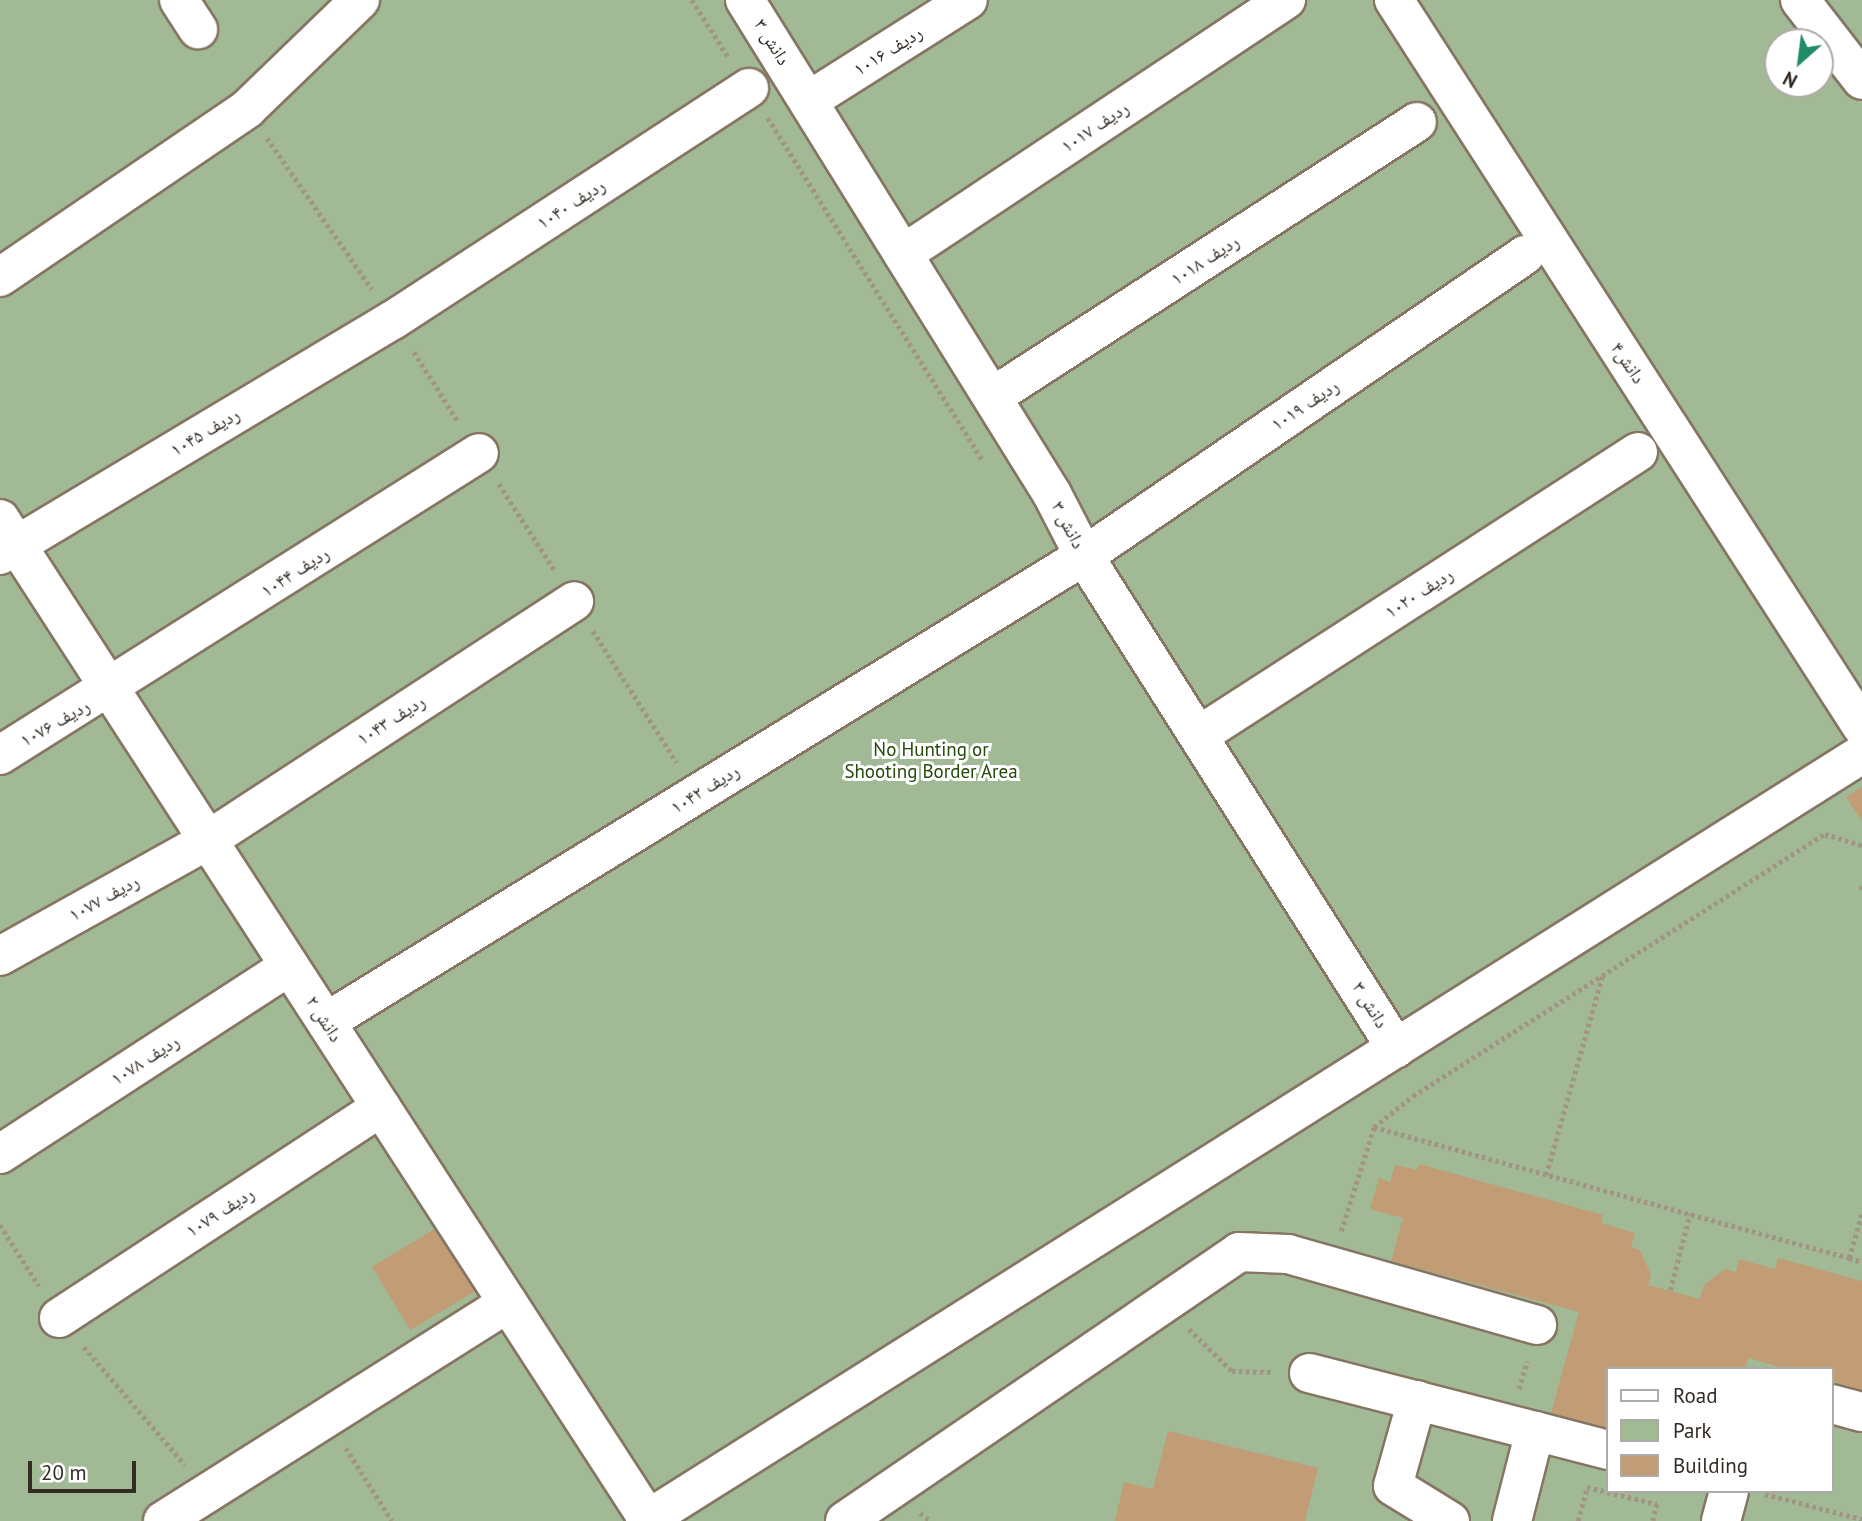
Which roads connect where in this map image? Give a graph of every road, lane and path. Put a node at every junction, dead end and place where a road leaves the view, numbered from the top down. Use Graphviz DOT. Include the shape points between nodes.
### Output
graph roads {
  1 [pos="360,0"];
  2 [pos="692,0"];
  3 [pos="745,0"];
  4 [pos="968,0"];
  5 [pos="1286,0"];
  6 [pos="1394,0"];
  7 [pos="1800,0"];
  8 [pos="1862,80"];
  9 [pos="749,88"];
  10 [pos="808,102"];
  11 [pos="1417,122"];
  12 [pos="903,254"];
  13 [pos="1525,255"];
  14 [pos="0,276"];
  15 [pos="393,320"];
  16 [pos="992,397"];
  17 [pos="1638,452"];
  18 [pos="479,453"];
  19 [pos="988,468"];
  20 [pos="6,539"];
  21 [pos="1084,556"];
  22 [pos="574,601"];
  23 [pos="111,690"];
  24 [pos="1862,727"];
  25 [pos="1201,734"];
  26 [pos="1862,754"];
  27 [pos="0,755"];
  28 [pos="208,839"];
  29 [pos="1862,845"];
  30 [pos="1862,886"];
  31 [pos="1862,892"];
  32 [pos="0,956"];
  33 [pos="289,966"];
  34 [pos="1603,975"];
  35 [pos="326,1022"];
  36 [pos="1396,1048"];
  37 [pos="381,1107"];
  38 [pos="1374,1127"];
  39 [pos="0,1154"];
  40 [pos="1546,1175"];
  41 [pos="1862,1213"];
  42 [pos="1690,1214"];
  43 [pos="0,1225"];
  44 [pos="1849,1258"];
  45 [pos="1862,1262"];
  46 [pos="1329,1265"];
  47 [pos="1670,1290"];
  48 [pos="508,1303"];
  49 [pos="1164,1304"];
  50 [pos="59,1318"];
  51 [pos="1537,1325"];
  52 [pos="1309,1373"];
  53 [pos="1416,1400"];
  54 [pos="1834,1405"];
  55 [pos="1862,1412"];
  56 [pos="327,1418"];
  57 [pos="1522,1427"];
  58 [pos="1606,1449"];
  59 [pos="1606,1490"];
  60 [pos="209,1492"];
  61 [pos="1621,1493"];
  62 [pos="1728,1493"];
  63 [pos="1764,1493"];
  64 [pos="1862,1519"];
  65 [pos="646,1520"];
  66 [pos="163,1521"];
  67 [pos="392,1521"];
  68 [pos="845,1521"];
  69 [pos="1450,1521"];
  70 [pos="1512,1521"];
  71 [pos="1578,1521"];
  72 [pos="1653,1521"];
  73 [pos="1721,1521"];
  1 -- 14 [label="street" via="247,108"];
  2 -- 9 [label="path"];
  3 -- 10 [label="street, دانش ۳"];
  4 -- 10 [label="street, ردیف ۱۰۱۶"];
  5 -- 12 [label="street, ردیف ۱۰۱۷"];
  6 -- 24 [label="street, دانش۴"];
  7 -- 8 [label="street"];
  9 -- 15 [label="street, ردیف ۱۰۴۰"];
  9 -- 19 [label="path"];
  10 -- 12 [label="street, دانش ۳"];
  11 -- 16 [label="street, ردیف ۱۰۱۸"];
  12 -- 16 [label="street, دانش ۳"];
  13 -- 21 [label="street, ردیف ۱۰۱۹"];
  15 -- 20 [label="street, ردیف ۱۰۴۵"];
  16 -- 21 [label="street, دانش ۳"];
  17 -- 25 [label="street, ردیف ۱۰۲۰"];
  18 -- 23 [label="street, ردیف ۱۰۴۴"];
  20 -- 23 [label="street, دانش ۲"];
  21 -- 25 [label="street, دانش ۳"];
  21 -- 35 [label="street, ردیف ۱۰۴۲"];
  22 -- 28 [label="street, ردیف ۱۰۴۳"];
  23 -- 27 [label="street, ردیف ۱۰۷۶"];
  23 -- 28 [label="street, دانش ۲"];
  25 -- 36 [label="street, دانش ۳"];
  26 -- 36 [label="street"];
  28 -- 32 [label="street, ردیف ۱۰۷۷"];
  28 -- 33 [label="street, دانش ۲"];
  29 -- 34 [label="path" via="1825,834"];
  30 -- 31 [label="path"];
  33 -- 35 [label="street, دانش ۲"];
  33 -- 39 [label="street, ردیف ۱۰۷۸"];
  34 -- 38 [label="path" via="1413,1096"];
  34 -- 40 [label="path"];
  35 -- 37 [label="street, دانش ۲"];
  36 -- 65 [label="street"];
  37 -- 48 [label="street, دانش ۲"];
  37 -- 50 [label="street, ردیف ۱۰۷۹"];
  38 -- 40 [label="path"];
  38 -- 46 [label="path"];
  40 -- 42 [label="path"];
  41 -- 44 [label="path"];
  42 -- 44 [label="path"];
  42 -- 47 [label="path"];
  43 -- 50 [label="path"];
  44 -- 45 [label="path"];
  46 -- 49 [label="street" via="1288,1254 1239,1252"];
  46 -- 51 [label="street"];
  48 -- 56 [label="street"];
  48 -- 65 [label="street, دانش ۲"];
  49 -- 52 [label="path" via="1232,1371"];
  49 -- 68 [label="street"];
  50 -- 60 [label="path"];
  51 -- 57 [label="path"];
  52 -- 53 [label="street"];
  53 -- 57 [label="street"];
  53 -- 69 [label="street" via="1393,1486"];
  54 -- 55 [label="street"];
  56 -- 60 [label="street"];
  56 -- 67 [label="path"];
  57 -- 58 [label="street"];
  57 -- 70 [label="street"];
  59 -- 71 [label="path" via="1587,1487"];
  60 -- 66 [label="street"];
  61 -- 72 [label="path" via="1657,1504"];
  62 -- 73 [label="street"];
  63 -- 64 [label="path"];
}
